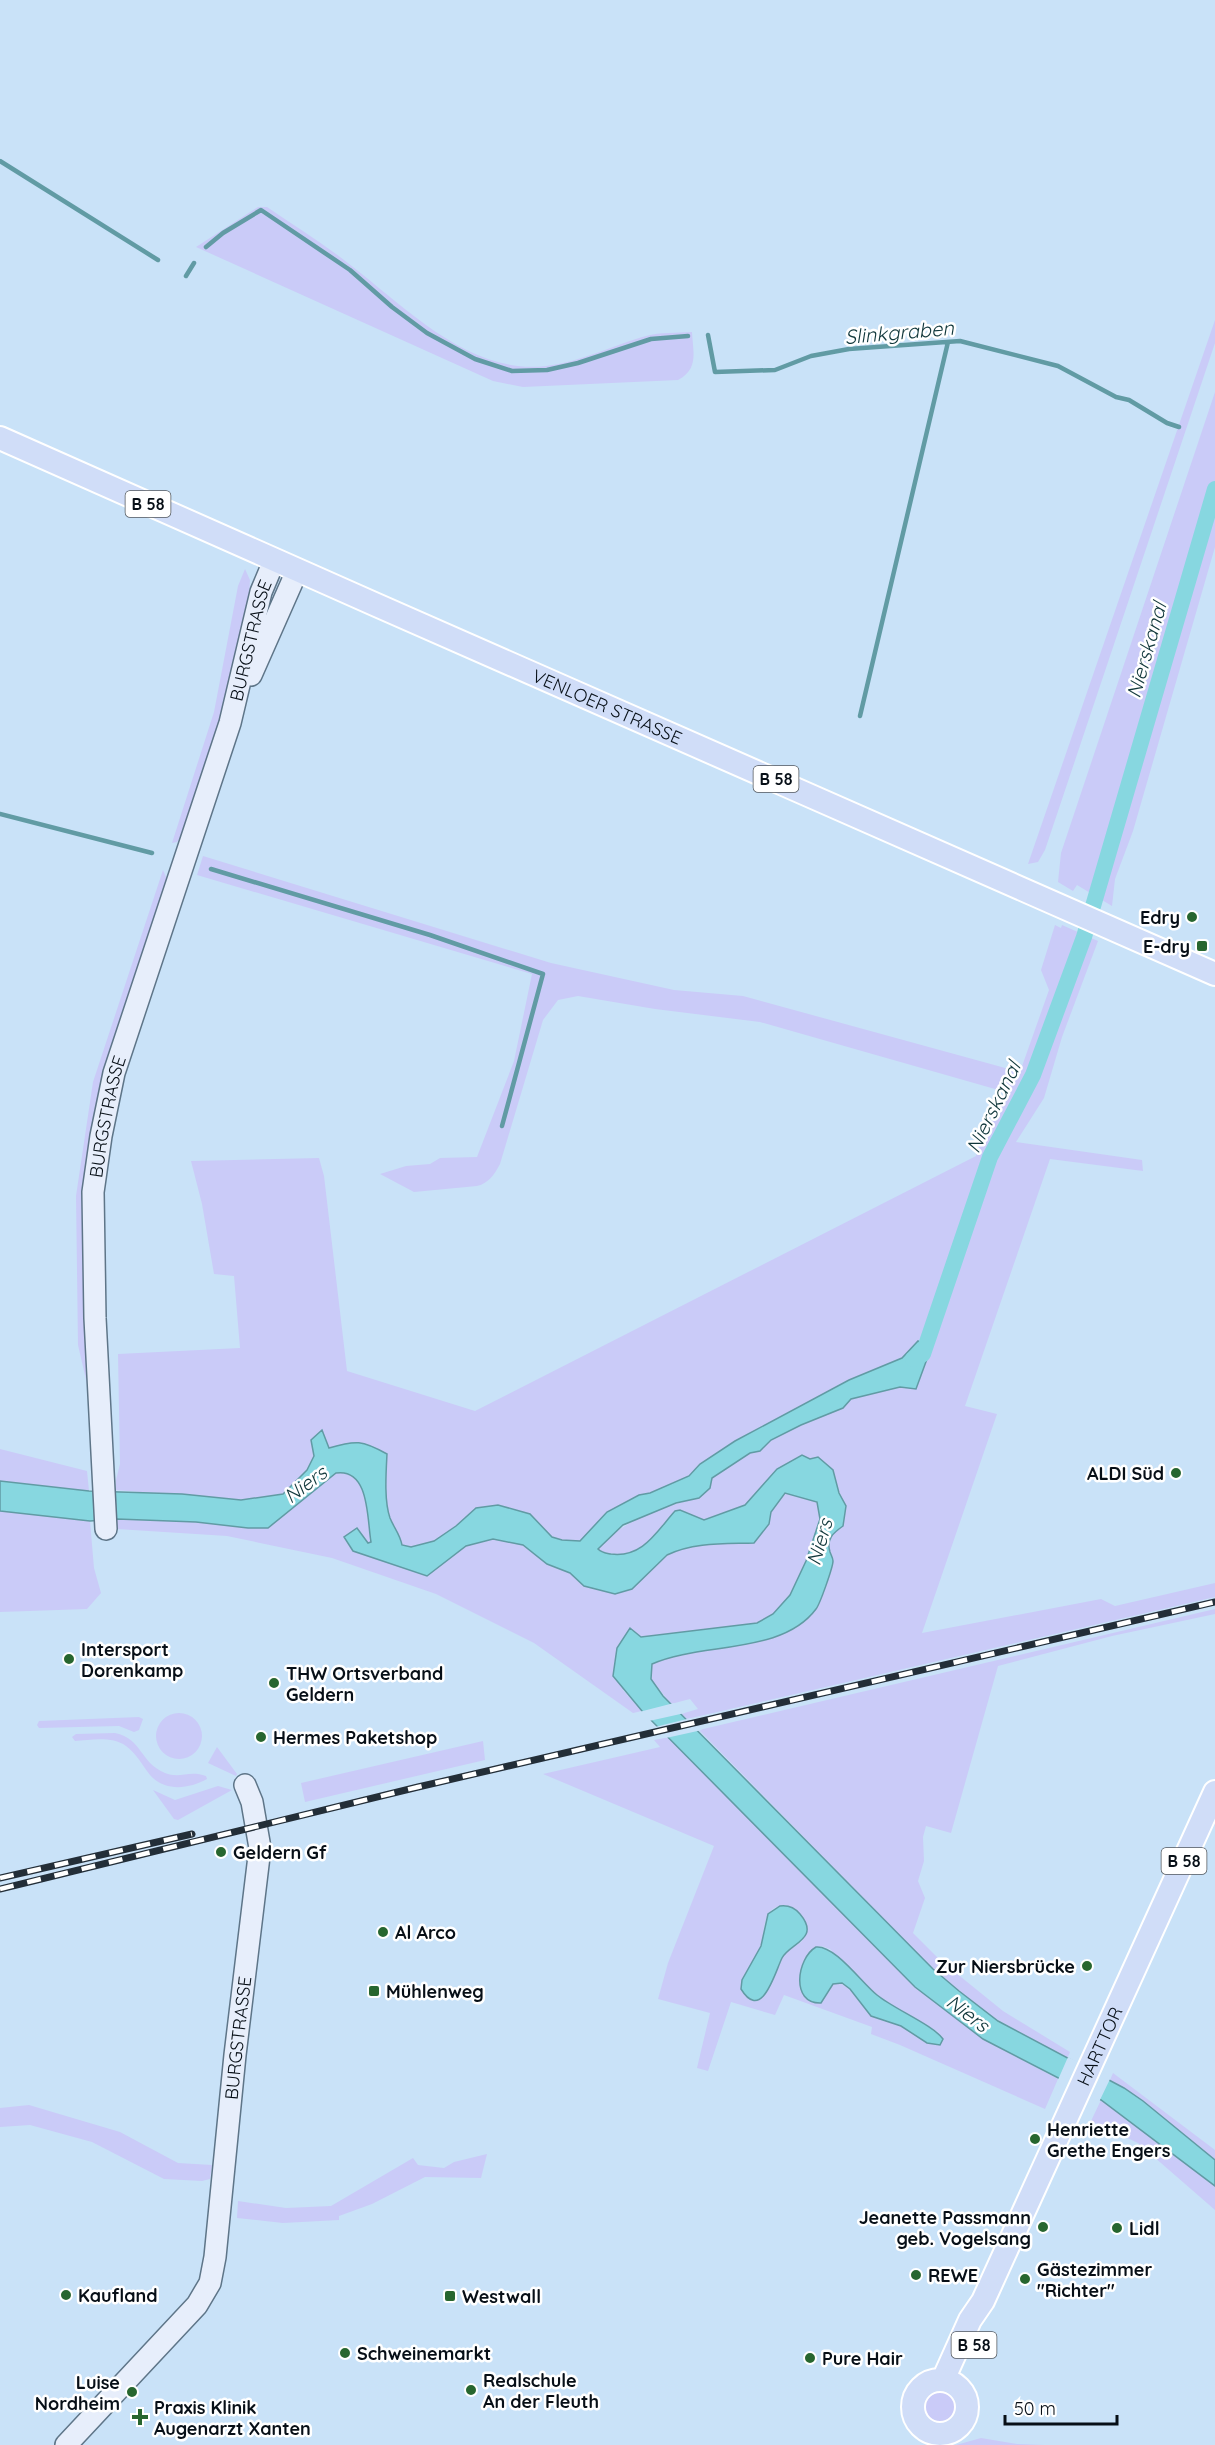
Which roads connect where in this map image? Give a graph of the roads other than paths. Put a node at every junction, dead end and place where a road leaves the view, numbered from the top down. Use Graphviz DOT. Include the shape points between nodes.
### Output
graph roads {
  1 [pos="0,438"];
  2 [pos="274,561"];
  3 [pos="297,571"];
  4 [pos="230,723"];
  5 [pos="1215,974"];
  6 [pos="106,1530"];
  7 [pos="245,1785"];
  8 [pos="1215,1792"];
  9 [pos="951,2384"];
  10 [pos="925,2437"];
  11 [pos="66,2445"];
  1 -- 2 [label="main road, VENLOER STRASSE / B 58"];
  2 -- 3 [label="main road, VENLOER STRASSE / B 58"];
  2 -- 4 [label="street, BURGSTRASSE" via="261,592"];
  3 -- 4 [label="street, BURGSTRASSE"];
  3 -- 5 [label="main road, VENLOER STRASSE / B 58"];
  4 -- 6 [label="street, BURGSTRASSE" via="114,1073 101,1136 93,1192"];
  7 -- 11 [label="street, BURGSTRASSE" via="260,1848 215,2257 206,2291 197,2306"];
  8 -- 9 [label="main road, HARTTOR / B 58" via="983,2301 970,2320"];
  9 -- 10 [label="main road" via="927,2383 917,2393 914,2410"];
  9 -- 10 [label="main road" via="966,2401 964,2418 950,2432"];
}
